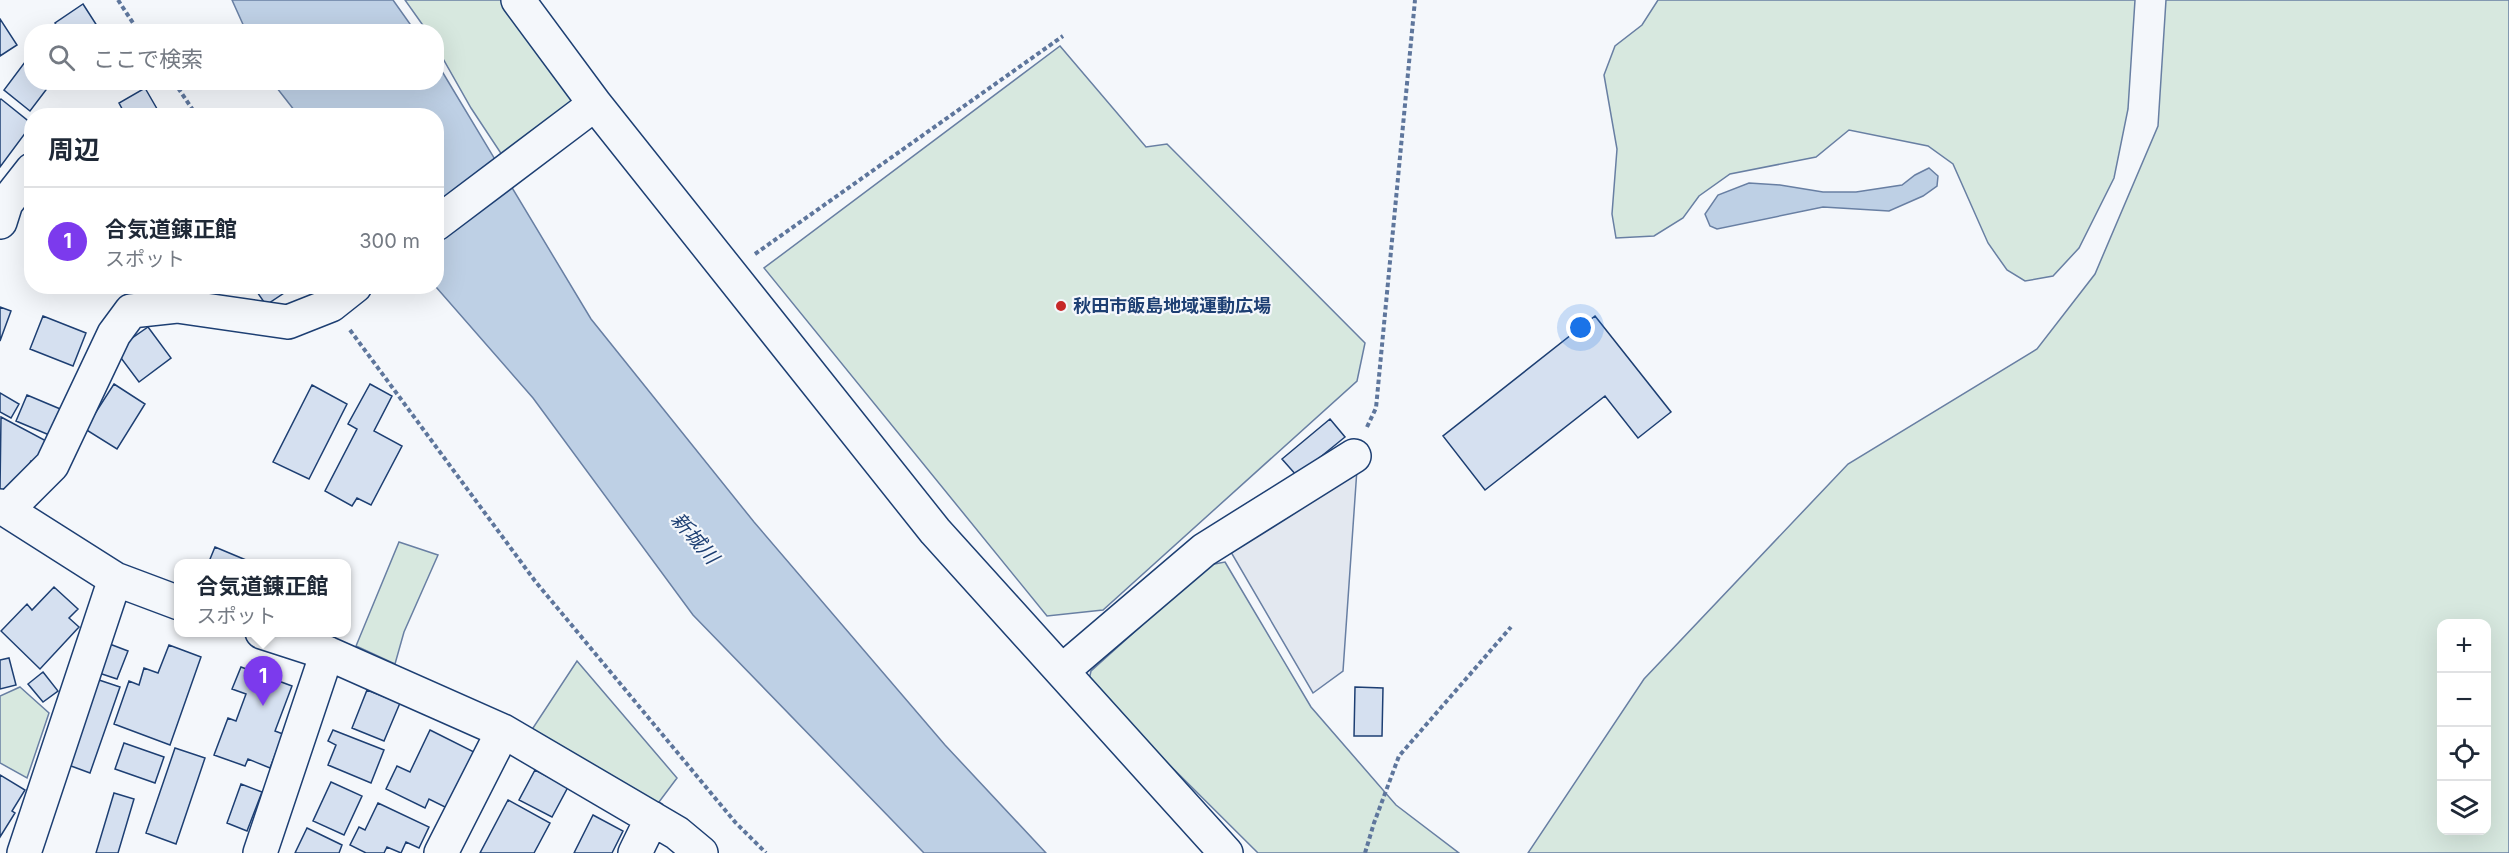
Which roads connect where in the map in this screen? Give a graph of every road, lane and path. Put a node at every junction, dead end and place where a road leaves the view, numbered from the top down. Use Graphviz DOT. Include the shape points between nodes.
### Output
graph roads {
  1 [pos="118,0"];
  2 [pos="518,0"];
  3 [pos="1415,0"];
  4 [pos="134,24"];
  5 [pos="1063,36"];
  6 [pos="179,90"];
  7 [pos="595,104"];
  8 [pos="192,108"];
  9 [pos="24,180"];
  10 [pos="444,218"];
  11 [pos="0,222"];
  12 [pos="729,272"];
  13 [pos="176,296"];
  14 [pos="343,296"];
  15 [pos="1354,456"];
  16 [pos="3,508"];
  17 [pos="115,579"];
  18 [pos="174,601"];
  19 [pos="1510,627"];
  20 [pos="275,637"];
  21 [pos="327,653"];
  22 [pos="1062,671"];
  23 [pos="503,731"];
  24 [pos="652,818"];
  25 [pos="24,853"];
  26 [pos="260,853"];
  27 [pos="441,853"];
  28 [pos="635,853"];
  29 [pos="701,853"];
  30 [pos="766,853"];
  31 [pos="1226,853"];
  32 [pos="1365,853"];
  1 -- 4 [label="path"];
  2 -- 7 [label="street"];
  3 -- 15 [label="path" via="1376,408"];
  5 -- 12 [label="path"];
  6 -- 8 [label="path"];
  7 -- 10 [label="street"];
  7 -- 12 [label="street"];
  9 -- 11 [label="street" via="6,203"];
  12 -- 22 [label="street" via="935,531"];
  13 -- 14 [label="street" via="288,322"];
  13 -- 16 [label="street" via="131,311 114,334 52,465"];
  14 -- 30 [label="path" via="535,581 735,822"];
  15 -- 22 [label="street" via="1204,550"];
  16 -- 17 [label="street"];
  17 -- 18 [label="street"];
  17 -- 25 [label="street"];
  19 -- 32 [label="path" via="1399,756"];
  20 -- 21 [label="street"];
  21 -- 23 [label="street"];
  21 -- 26 [label="street"];
  22 -- 31 [label="street"];
  23 -- 24 [label="street"];
  23 -- 27 [label="street"];
  24 -- 28 [label="street"];
  24 -- 29 [label="street"];
}
